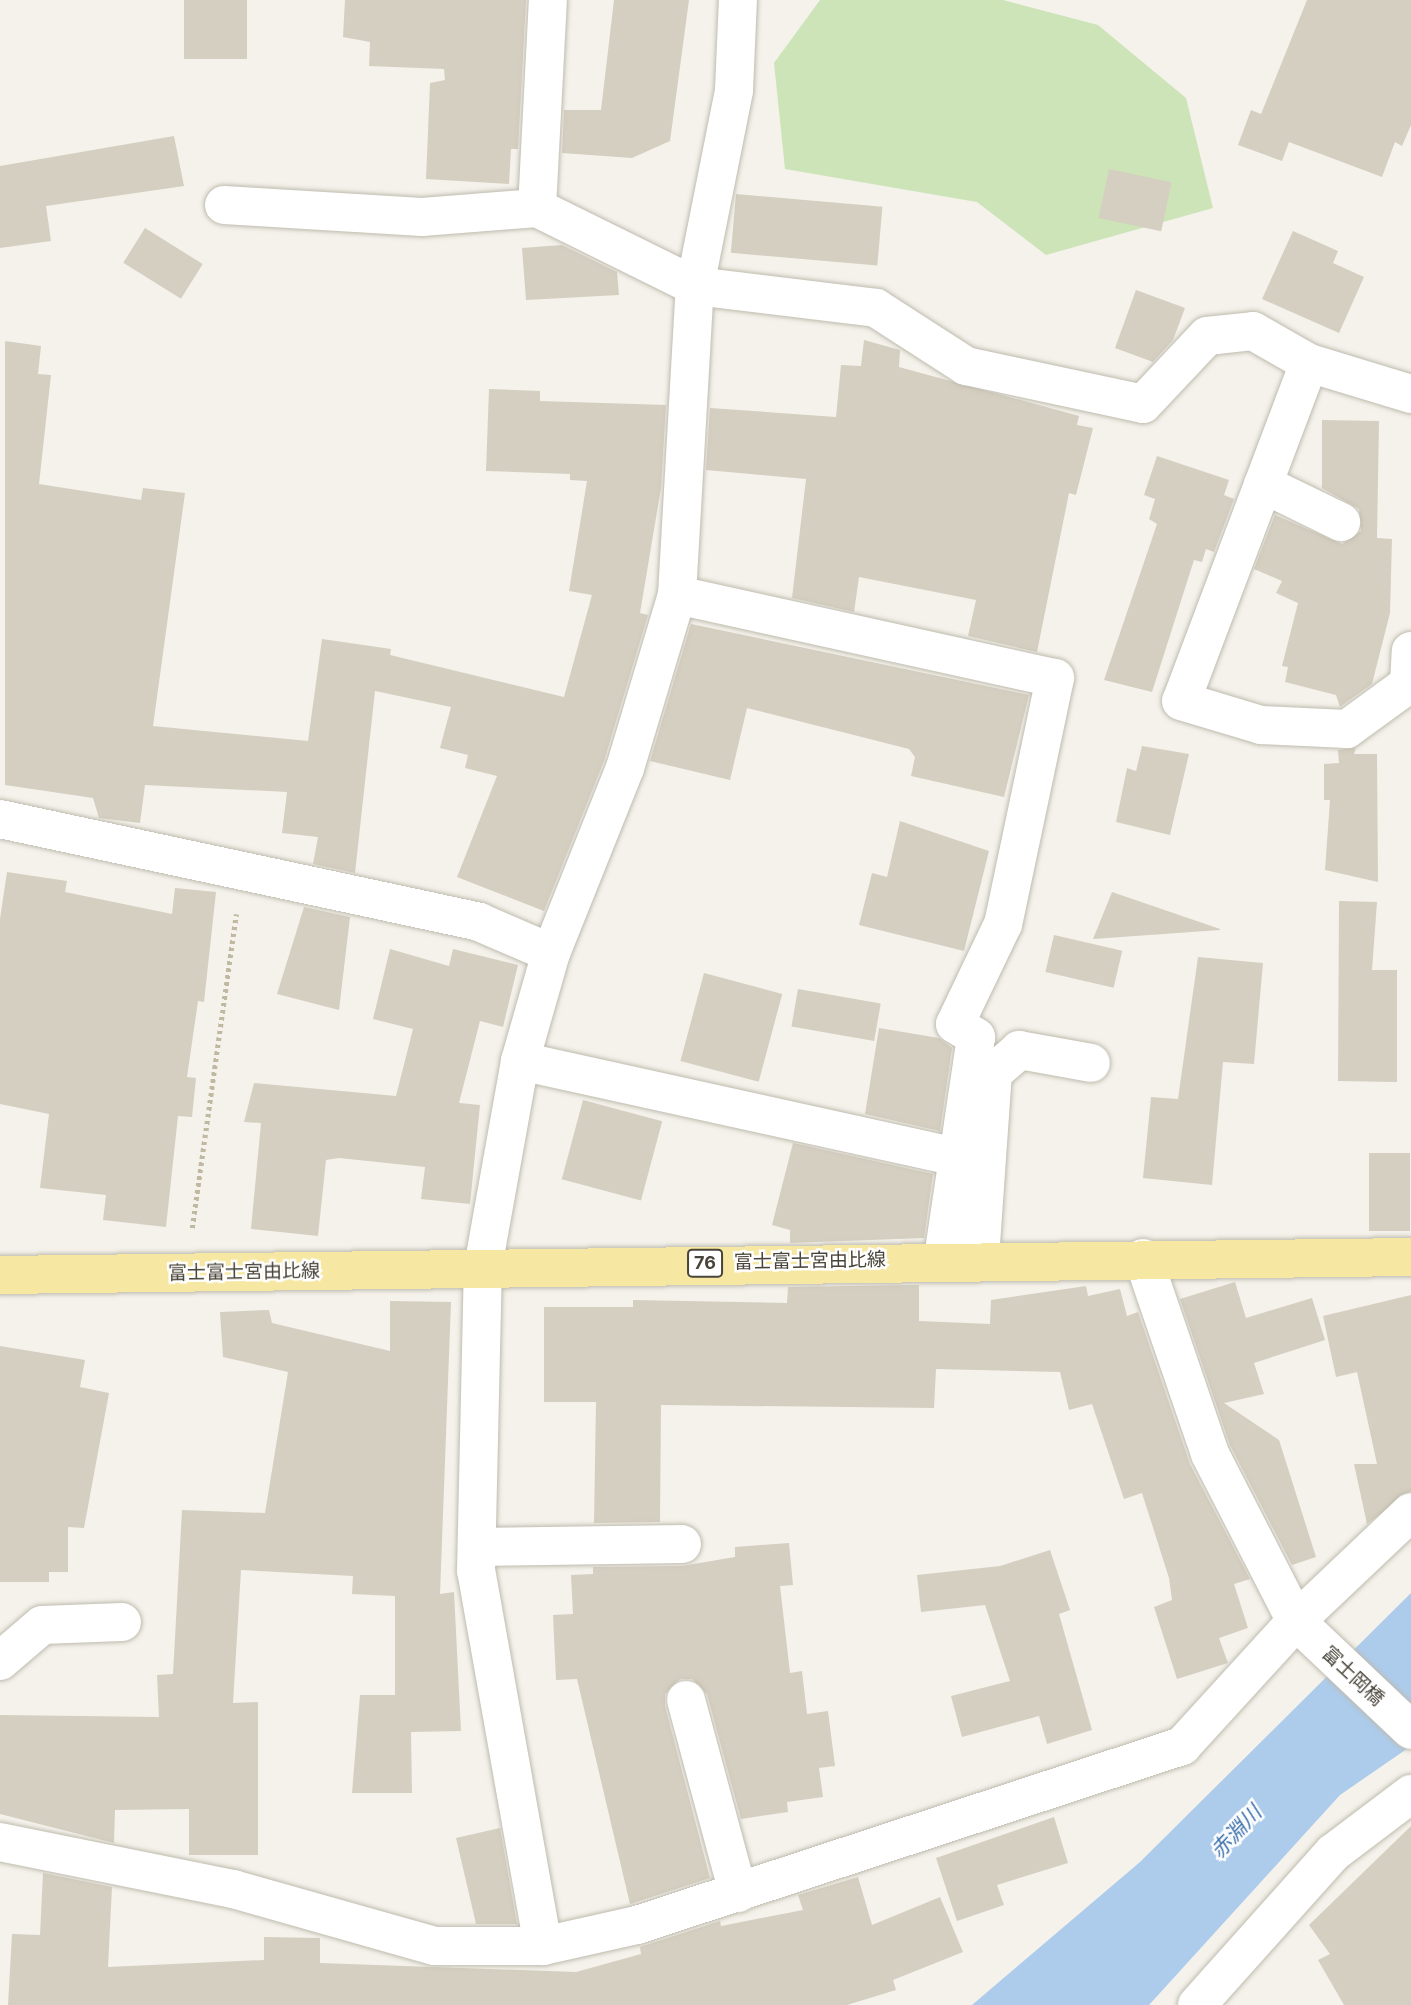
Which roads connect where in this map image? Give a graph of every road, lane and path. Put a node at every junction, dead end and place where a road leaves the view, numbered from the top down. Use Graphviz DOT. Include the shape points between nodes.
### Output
graph roads {
  1 [pos="548,0"];
  2 [pos="738,0"];
  3 [pos="224,205"];
  4 [pos="537,208"];
  5 [pos="695,286"];
  6 [pos="1309,363"];
  7 [pos="1411,394"];
  8 [pos="1263,484"];
  9 [pos="1341,522"];
  10 [pos="677,595"];
  11 [pos="1411,651"];
  12 [pos="0,819"];
  13 [pos="241,873"];
  14 [pos="551,953"];
  15 [pos="520,1061"];
  16 [pos="1091,1063"];
  17 [pos="958,1157"];
  18 [pos="1411,1257"];
  19 [pos="962,1258"];
  20 [pos="1143,1258"];
  21 [pos="483,1267"];
  22 [pos="186,1273"];
  23 [pos="0,1275"];
  24 [pos="1411,1512"];
  25 [pos="682,1544"];
  26 [pos="477,1547"];
  27 [pos="1296,1621"];
  28 [pos="122,1622"];
  29 [pos="0,1661"];
  30 [pos="686,1700"];
  31 [pos="1411,1730"];
  32 [pos="1411,1794"];
  33 [pos="0,1842"];
  34 [pos="738,1893"];
  35 [pos="543,1946"];
  36 [pos="1212,1998"];
  1 -- 4 [label="street"];
  2 -- 5 [label="street" via="734,90"];
  3 -- 4 [label="street" via="422,217"];
  4 -- 5 [label="street"];
  5 -- 6 [label="street" via="876,309 966,366 1143,404 1208,336 1253,331"];
  5 -- 10 [label="street"];
  6 -- 7 [label="street"];
  6 -- 8 [label="street"];
  8 -- 9 [label="street"];
  8 -- 11 [label="street" via="1181,701 1261,726 1347,729 1409,684"];
  10 -- 14 [label="street" via="625,768"];
  10 -- 17 [label="street" via="1055,678 1003,925 955,1024 976,1037"];
  12 -- 13 [label="street"];
  13 -- 14 [label="street" via="480,922"];
  13 -- 22 [label="path"];
  14 -- 15 [label="street"];
  15 -- 17 [label="street"];
  15 -- 21 [label="street"];
  16 -- 19 [label="street" via="1020,1050 993,1073"];
  17 -- 19 [label="street"];
  18 -- 20 [label="main road, 富士富士宮由比線 / 76"];
  19 -- 20 [label="main road, 富士富士宮由比線 / 76"];
  19 -- 21 [label="main road, 富士富士宮由比線 / 76"];
  20 -- 27 [label="street, 富士岡橋" via="1210,1454"];
  21 -- 22 [label="main road, 富士富士宮由比線 / 76"];
  21 -- 26 [label="street"];
  22 -- 23 [label="main road, 富士富士宮由比線 / 76"];
  24 -- 27 [label="street"];
  25 -- 26 [label="street"];
  26 -- 35 [label="street"];
  27 -- 31 [label="street, 富士岡橋"];
  27 -- 34 [label="street" via="1182,1746"];
  28 -- 29 [label="street" via="42,1625"];
  30 -- 34 [label="street"];
  32 -- 36 [label="street" via="1333,1853"];
  33 -- 35 [label="street" via="233,1889 434,1946"];
  34 -- 35 [label="street"];
}
